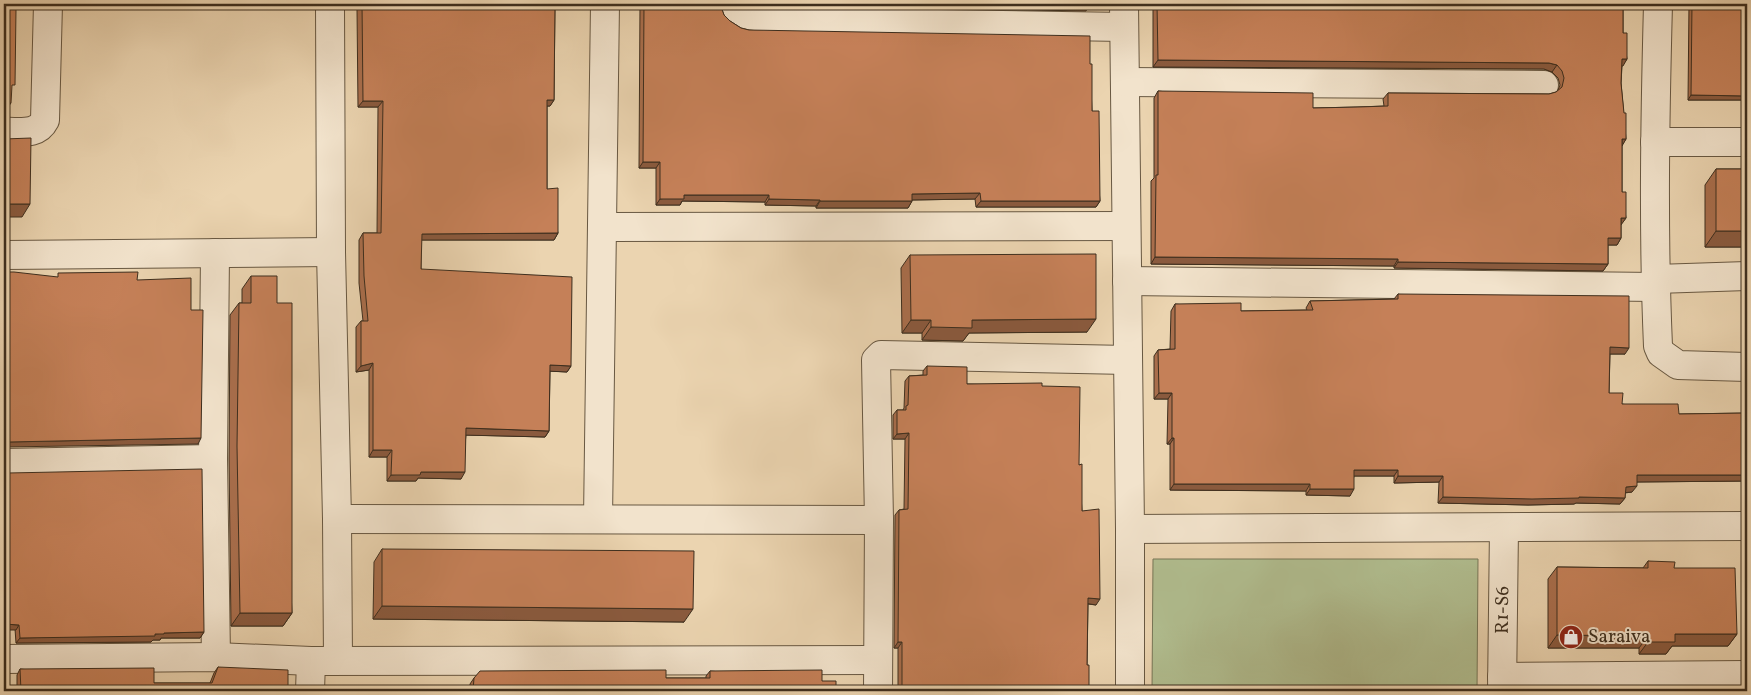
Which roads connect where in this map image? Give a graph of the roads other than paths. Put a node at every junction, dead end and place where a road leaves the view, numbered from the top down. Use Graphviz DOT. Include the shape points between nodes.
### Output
graph roads {
  1 [pos="48,4"];
  2 [pos="330,4"];
  3 [pos="605,4"];
  4 [pos="730,4"];
  5 [pos="1658,4"];
  6 [pos="1124,15"];
  7 [pos="1125,82"];
  8 [pos="1544,85"];
  9 [pos="4,132"];
  10 [pos="1655,142"];
  11 [pos="1747,142"];
  12 [pos="1126,226"];
  13 [pos="602,227"];
  14 [pos="331,252"];
  15 [pos="215,253"];
  16 [pos="4,255"];
  17 [pos="1747,276"];
  18 [pos="1127,281"];
  19 [pos="1656,283"];
  20 [pos="1128,360"];
  21 [pos="1747,367"];
  22 [pos="213,459"];
  23 [pos="4,463"];
  24 [pos="598,518"];
  25 [pos="337,520"];
  26 [pos="880,520"];
  27 [pos="1747,526"];
  28 [pos="1504,528"];
  29 [pos="1130,529"];
  30 [pos="216,658"];
  31 [pos="4,659"];
  32 [pos="338,660"];
  33 [pos="877,660"];
  34 [pos="311,661"];
  35 [pos="1747,675"];
  36 [pos="1502,684"];
  37 [pos="310,691"];
  38 [pos="878,691"];
  39 [pos="1130,691"];
  1 -- 9 [label="street" via="45,120 32,132"];
  2 -- 14 [label="street"];
  3 -- 13 [label="street"];
  4 -- 6 [label="street" via="734,14 745,21"];
  5 -- 10 [label="street"];
  6 -- 7 [label="street"];
  7 -- 8 [label="street"];
  7 -- 12 [label="street"];
  10 -- 11 [label="street"];
  10 -- 19 [label="street"];
  12 -- 13 [label="street"];
  12 -- 18 [label="street"];
  13 -- 24 [label="street"];
  14 -- 15 [label="street"];
  14 -- 25 [label="street"];
  15 -- 16 [label="street"];
  15 -- 22 [label="street"];
  17 -- 19 [label="street"];
  18 -- 19 [label="street"];
  18 -- 20 [label="street"];
  19 -- 21 [label="street" via="1661,354 1678,365"];
  20 -- 26 [label="street" via="881,355 876,360"];
  20 -- 29 [label="street"];
  22 -- 23 [label="street"];
  22 -- 30 [label="street"];
  24 -- 25 [label="street"];
  24 -- 26 [label="street"];
  25 -- 32 [label="street"];
  26 -- 33 [label="street"];
  27 -- 28 [label="street"];
  28 -- 29 [label="street"];
  28 -- 36 [label="street, R1-S6"];
  29 -- 39 [label="street"];
  30 -- 31 [label="street"];
  30 -- 34 [label="street"];
  32 -- 33 [label="street"];
  32 -- 34 [label="street"];
  33 -- 38 [label="street"];
  34 -- 37 [label="street"];
  35 -- 36 [label="street"];
}
